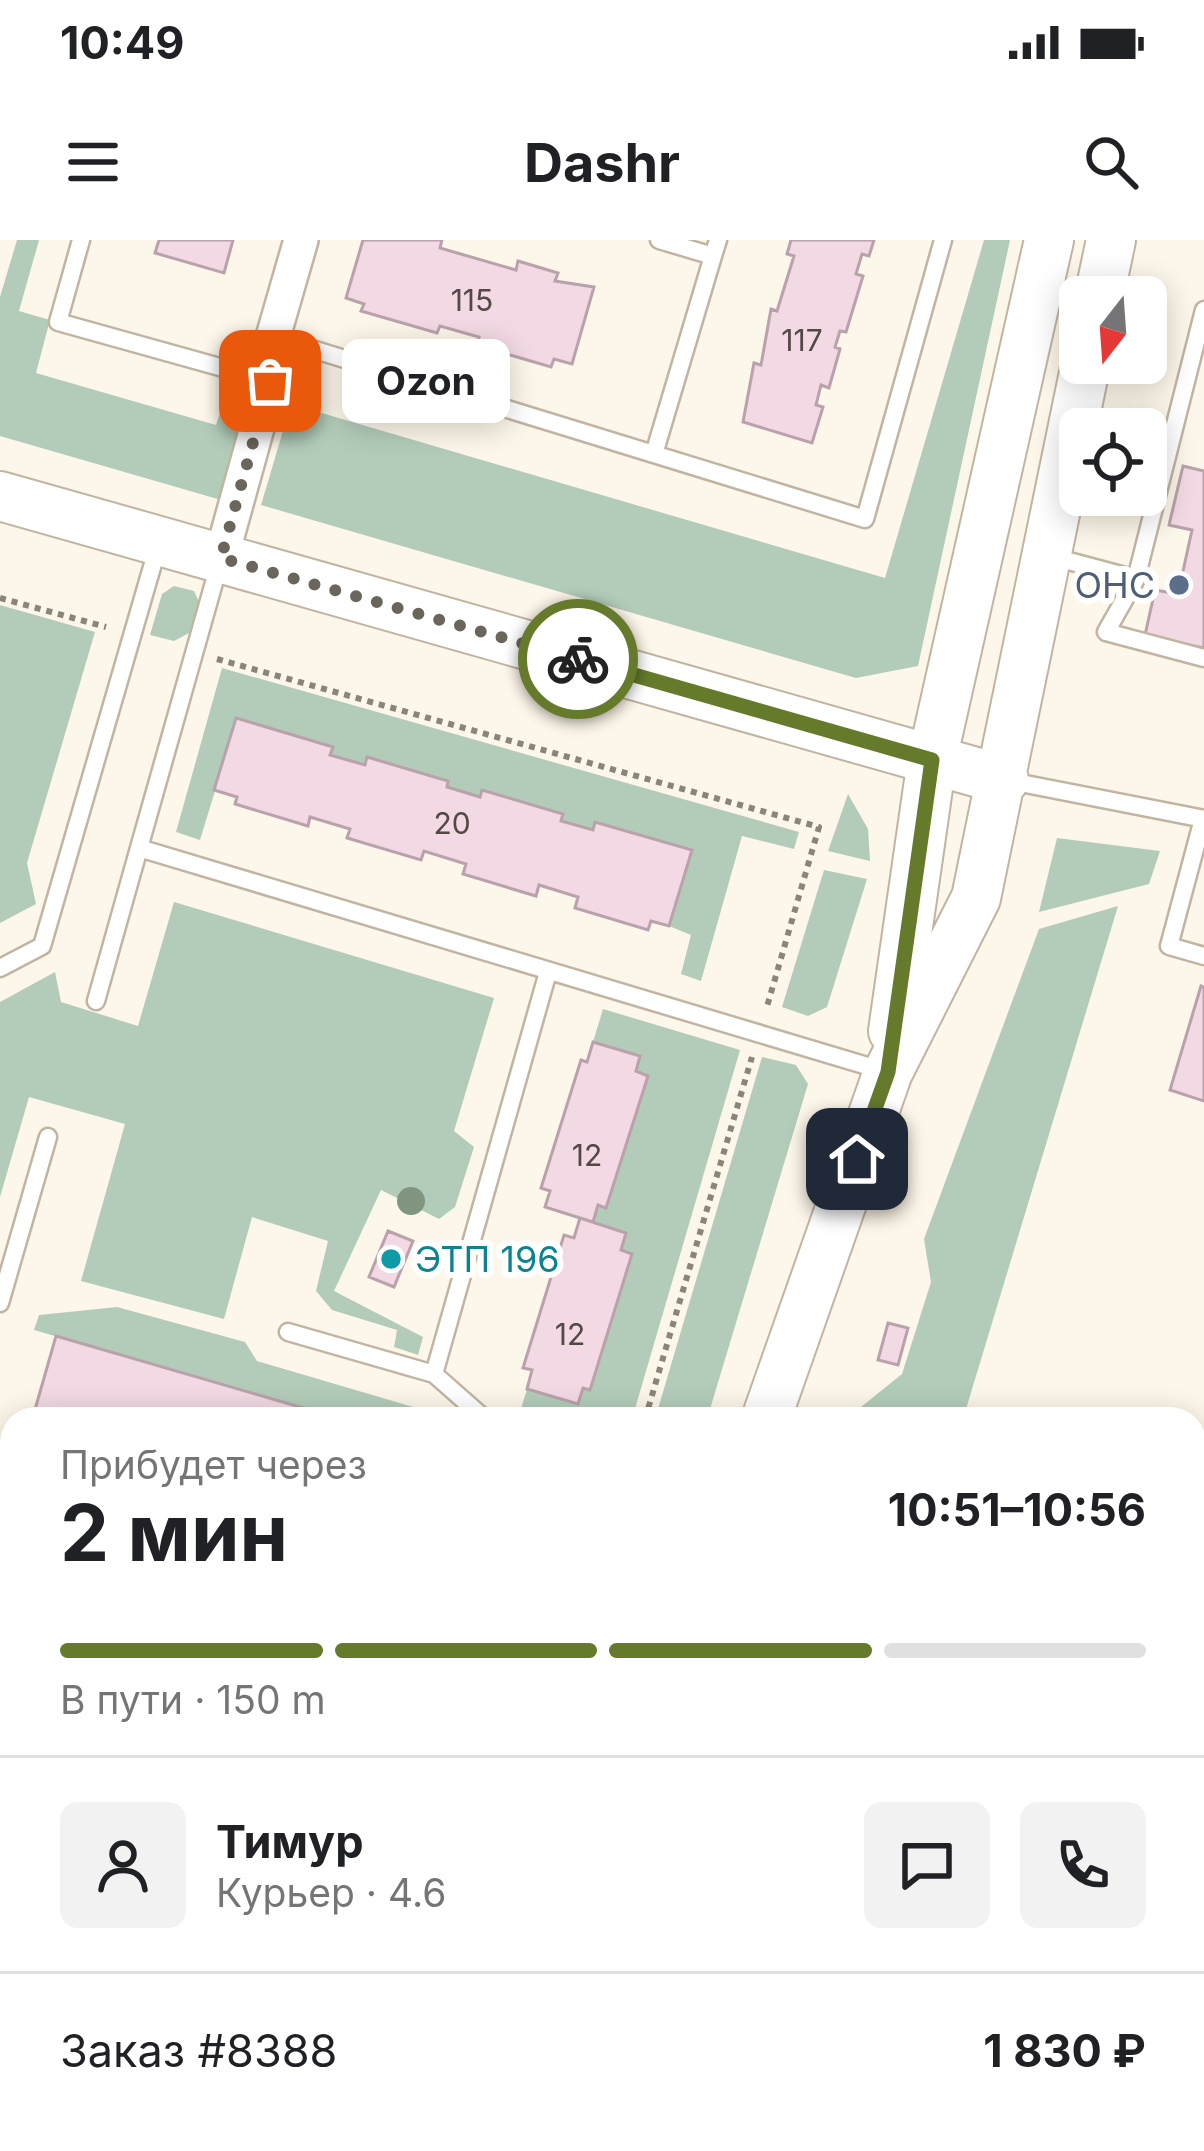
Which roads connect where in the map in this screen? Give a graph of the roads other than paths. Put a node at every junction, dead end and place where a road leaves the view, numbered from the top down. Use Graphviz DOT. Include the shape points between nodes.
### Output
graph roads {
  1 [pos="81,240"];
  2 [pos="302,240"];
  3 [pos="659,240"];
  4 [pos="943,240"];
  5 [pos="1049,240"];
  6 [pos="1111,240"];
  7 [pos="716,248"];
  8 [pos="1104,276"];
  9 [pos="1204,310"];
  10 [pos="273,337"];
  11 [pos="270,381"];
  12 [pos="1082,384"];
  13 [pos="654,454"];
  14 [pos="0,496"];
  15 [pos="159,541"];
  16 [pos="1047,556"];
  17 [pos="221,558"];
  18 [pos="1136,579"];
  19 [pos="1204,658"];
  20 [pos="932,760"];
  21 [pos="1004,780"];
  22 [pos="1204,819"];
  23 [pos="139,848"];
  24 [pos="1204,956"];
  25 [pos="0,968"];
  26 [pos="548,972"];
  27 [pos="97,1001"];
  28 [pos="888,1072"];
  29 [pos="48,1137"];
  30 [pos="0,1303"];
  31 [pos="288,1332"];
  32 [pos="434,1374"];
  33 [pos="471,1407"];
  34 [pos="770,1407"];
  1 -- 11 [label="lane" via="58,322"];
  2 -- 10 [label="street"];
  3 -- 7 [label="lane"];
  4 -- 13 [label="lane" via="865,519"];
  5 -- 20 [label="main road"];
  6 -- 8 [label="main road"];
  7 -- 13 [label="lane"];
  9 -- 18 [label="lane"];
  10 -- 11 [label="street"];
  10 -- 13 [label="lane"];
  11 -- 17 [label="street"];
  12 -- 16 [label="main road"];
  14 -- 15 [label="main road"];
  15 -- 17 [label="main road"];
  15 -- 25 [label="lane" via="42,946"];
  16 -- 18 [label="lane"];
  16 -- 21 [label="main road"];
  17 -- 20 [label="main road"];
  17 -- 23 [label="lane"];
  18 -- 19 [label="lane" via="1106,632"];
  20 -- 21 [label="main road"];
  20 -- 28 [label="main road"];
  21 -- 22 [label="lane"];
  21 -- 28 [label="main road" via="976,898"];
  22 -- 24 [label="lane" via="1169,946"];
  23 -- 26 [label="lane"];
  23 -- 27 [label="lane"];
  26 -- 28 [label="lane"];
  26 -- 32 [label="lane"];
  28 -- 34 [label="main road"];
  29 -- 30 [label="lane"];
  31 -- 32 [label="lane"];
  32 -- 33 [label="lane"];
}
